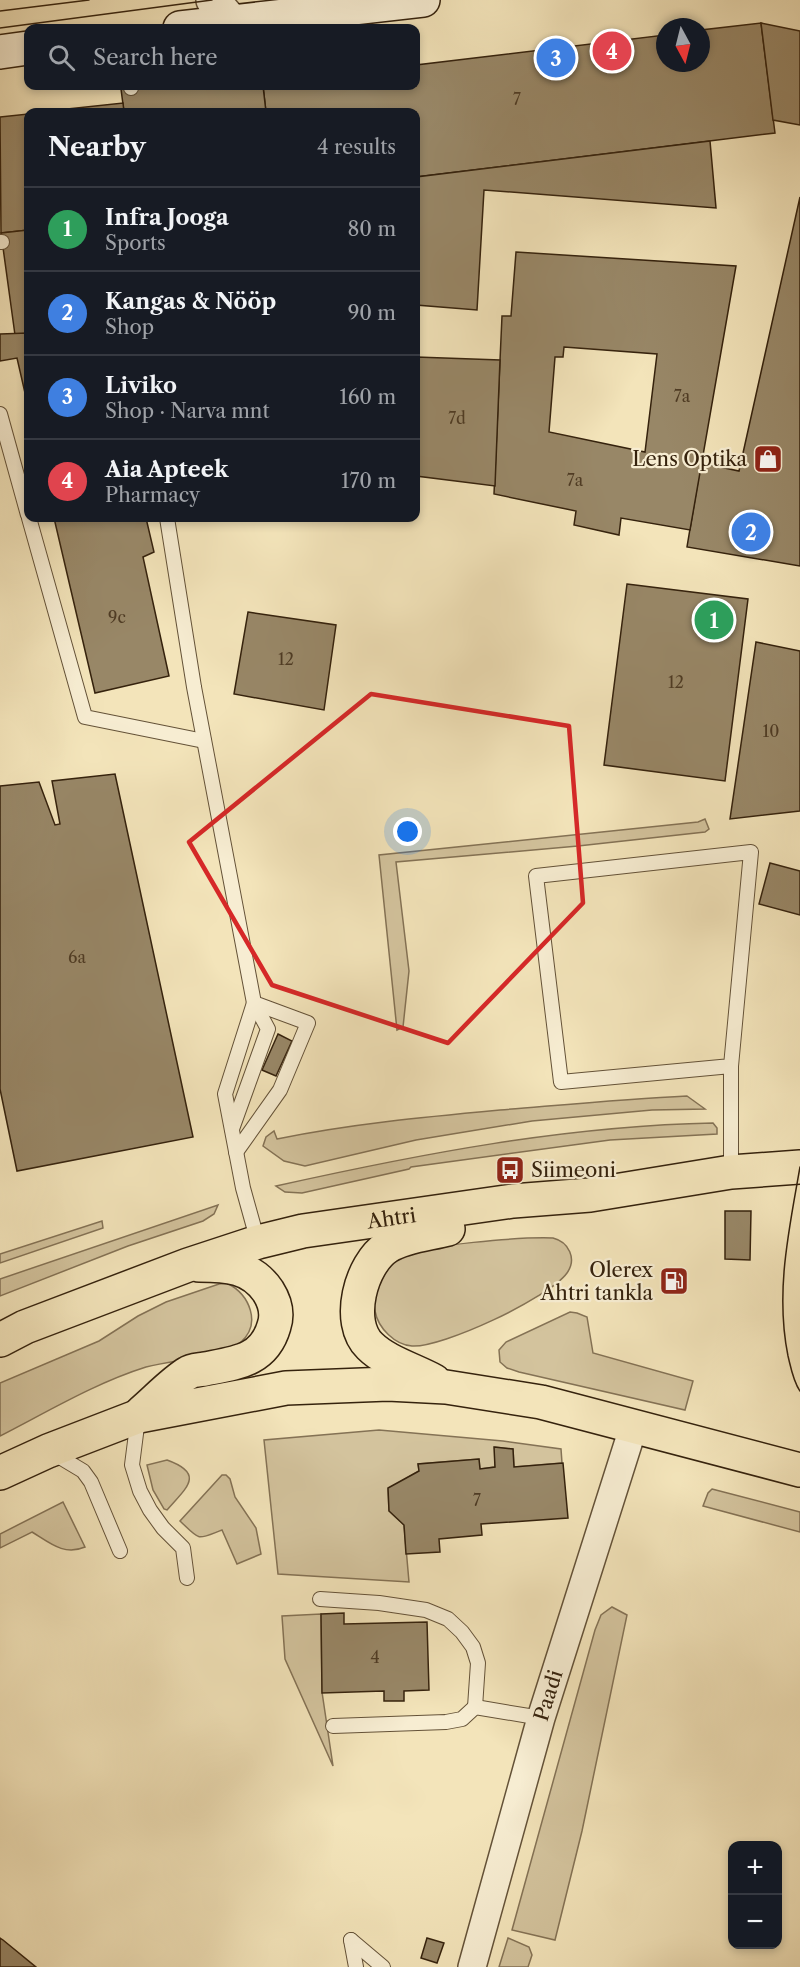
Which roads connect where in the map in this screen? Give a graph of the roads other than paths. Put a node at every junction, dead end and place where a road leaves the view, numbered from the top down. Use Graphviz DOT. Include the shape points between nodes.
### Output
graph roads {
  1 [pos="423,0"];
  2 [pos="222,11"];
  3 [pos="190,24"];
  4 [pos="24,49"];
  5 [pos="0,52"];
  6 [pos="0,414"];
  7 [pos="24,498"];
  8 [pos="31,522"];
  9 [pos="168,522"];
  10 [pos="204,741"];
  11 [pos="254,1003"];
  12 [pos="731,1066"];
  13 [pos="232,1130"];
  14 [pos="236,1152"];
  15 [pos="800,1167"];
  16 [pos="731,1172"];
  17 [pos="590,1195"];
  18 [pos="258,1242"];
  19 [pos="188,1265"];
  20 [pos="0,1340"];
  21 [pos="446,1387"];
  22 [pos="139,1416"];
  23 [pos="634,1425"];
  24 [pos="48,1451"];
  25 [pos="800,1470"];
  26 [pos="0,1473"];
  27 [pos="120,1551"];
  28 [pos="187,1578"];
  29 [pos="320,1599"];
  30 [pos="475,1707"];
  31 [pos="541,1718"];
  32 [pos="333,1726"];
  33 [pos="356,1967"];
  34 [pos="383,1967"];
  35 [pos="472,1967"];
  1 -- 2 [label="main road"];
  2 -- 3 [label="main road"];
  4 -- 5 [label="main road"];
  6 -- 7 [label="lane"];
  8 -- 10 [label="lane" via="85,717"];
  9 -- 10 [label="lane"];
  10 -- 11 [label="lane"];
  11 -- 13 [label="lane" via="225,1094"];
  11 -- 13 [label="lane" via="268,1029"];
  11 -- 14 [label="lane" via="308,1023 280,1090"];
  12 -- 12 [label="lane" via="751,852 536,876 561,1082"];
  12 -- 16 [label="lane"];
  13 -- 14 [label="lane"];
  14 -- 18 [label="lane"];
  15 -- 16 [label="main road, Ahtri"];
  16 -- 17 [label="main road, Ahtri"];
  17 -- 18 [label="main road, Ahtri" via="513,1201"];
  17 -- 21 [label="main road" via="405,1240 387,1247 372,1262 358,1299 361,1330 368,1345"];
  18 -- 19 [label="main road, Ahtri"];
  19 -- 20 [label="main road, Ahtri"];
  19 -- 22 [label="main road" via="225,1265 257,1276 275,1306 277,1318 271,1337 245,1362 189,1372"];
  21 -- 22 [label="main road" via="388,1384 286,1388"];
  21 -- 23 [label="main road" via="541,1402"];
  22 -- 24 [label="main road"];
  22 -- 28 [label="lane" via="132,1465 150,1510 183,1548"];
  23 -- 25 [label="main road"];
  23 -- 31 [label="street, Paadi"];
  24 -- 26 [label="main road"];
  24 -- 27 [label="lane" via="83,1471 91,1482"];
  29 -- 30 [label="lane" via="379,1602 426,1610 447,1619 473,1647 478,1664"];
  30 -- 31 [label="lane"];
  30 -- 32 [label="lane" via="462,1719 446,1722"];
  31 -- 35 [label="street, Paadi"];
  33 -- 34 [label="lane" via="351,1940"];
}
